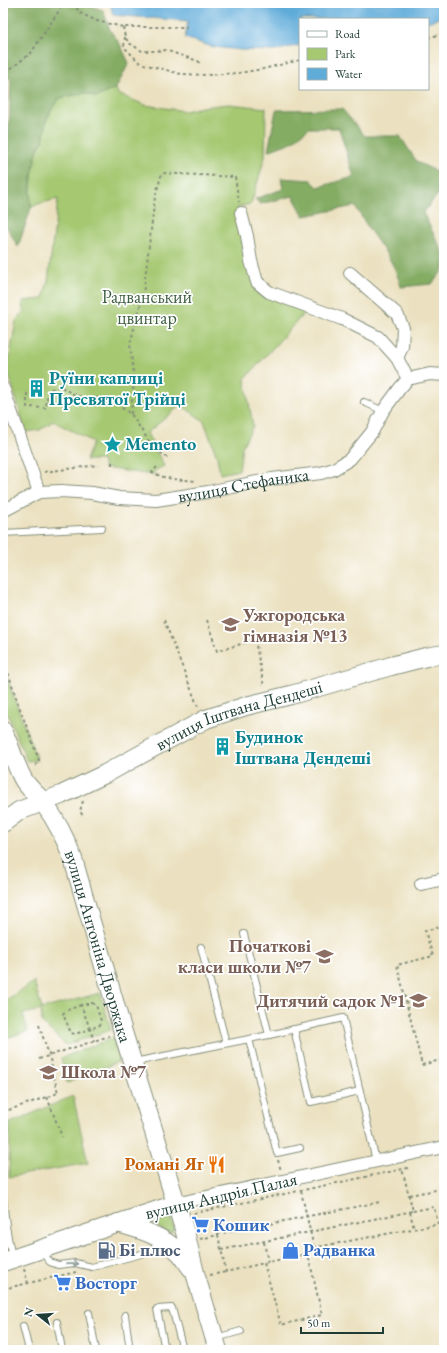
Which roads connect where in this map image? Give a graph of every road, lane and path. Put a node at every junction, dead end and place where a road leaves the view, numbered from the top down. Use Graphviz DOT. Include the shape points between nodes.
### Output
graph roads {
  1 [pos="8,3"];
  2 [pos="64,3"];
  3 [pos="73,3"];
  4 [pos="3,14"];
  5 [pos="123,27"];
  6 [pos="187,28"];
  7 [pos="444,33"];
  8 [pos="125,37"];
  9 [pos="429,38"];
  10 [pos="299,60"];
  11 [pos="201,64"];
  12 [pos="6,72"];
  13 [pos="241,213"];
  14 [pos="350,273"];
  15 [pos="398,358"];
  16 [pos="444,375"];
  17 [pos="408,379"];
  18 [pos="3,388"];
  19 [pos="27,393"];
  20 [pos="364,402"];
  21 [pos="383,411"];
  22 [pos="132,414"];
  23 [pos="169,459"];
  24 [pos="112,460"];
  25 [pos="98,465"];
  26 [pos="112,465"];
  27 [pos="157,467"];
  28 [pos="33,474"];
  29 [pos="218,490"];
  30 [pos="39,492"];
  31 [pos="3,512"];
  32 [pos="102,528"];
  33 [pos="3,533"];
  34 [pos="164,620"];
  35 [pos="207,620"];
  36 [pos="444,654"];
  37 [pos="3,656"];
  38 [pos="265,690"];
  39 [pos="200,710"];
  40 [pos="3,731"];
  41 [pos="35,774"];
  42 [pos="43,801"];
  43 [pos="3,824"];
  44 [pos="444,879"];
  45 [pos="421,884"];
  46 [pos="444,926"];
  47 [pos="244,934"];
  48 [pos="201,947"];
  49 [pos="81,1005"];
  50 [pos="39,1025"];
  51 [pos="90,1029"];
  52 [pos="294,1029"];
  53 [pos="112,1035"];
  54 [pos="269,1035"];
  55 [pos="249,1039"];
  56 [pos="94,1041"];
  57 [pos="226,1043"];
  58 [pos="49,1055"];
  59 [pos="39,1059"];
  60 [pos="444,1059"];
  61 [pos="133,1062"];
  62 [pos="360,1091"];
  63 [pos="47,1097"];
  64 [pos="3,1112"];
  65 [pos="62,1137"];
  66 [pos="444,1147"];
  67 [pos="300,1148"];
  68 [pos="277,1153"];
  69 [pos="376,1161"];
  70 [pos="408,1168"];
  71 [pos="402,1169"];
  72 [pos="283,1181"];
  73 [pos="301,1190"];
  74 [pos="436,1190"];
  75 [pos="3,1193"];
  76 [pos="409,1195"];
  77 [pos="380,1202"];
  78 [pos="183,1209"];
  79 [pos="411,1212"];
  80 [pos="307,1216"];
  81 [pos="118,1223"];
  82 [pos="444,1223"];
  83 [pos="438,1224"];
  84 [pos="414,1229"];
  85 [pos="311,1233"];
  86 [pos="218,1235"];
  87 [pos="163,1240"];
  88 [pos="197,1240"];
  89 [pos="264,1242"];
  90 [pos="314,1248"];
  91 [pos="40,1250"];
  92 [pos="221,1250"];
  93 [pos="308,1254"];
  94 [pos="13,1262"];
  95 [pos="268,1262"];
  96 [pos="264,1263"];
  97 [pos="92,1267"];
  98 [pos="226,1272"];
  99 [pos="201,1274"];
  100 [pos="28,1283"];
  101 [pos="3,1289"];
  102 [pos="89,1313"];
  103 [pos="125,1315"];
  104 [pos="57,1322"];
  105 [pos="22,1326"];
  106 [pos="241,1331"];
  107 [pos="216,1344"];
  108 [pos="29,1350"];
  109 [pos="62,1350"];
  110 [pos="96,1350"];
  111 [pos="130,1350"];
  112 [pos="165,1350"];
  113 [pos="183,1350"];
  1 -- 4 [label="path"];
  2 -- 12 [label="path" via="31,53"];
  3 -- 5 [label="path" via="80,13 97,21"];
  5 -- 6 [label="path"];
  5 -- 8 [label="path"];
  7 -- 9 [label="path"];
  8 -- 10 [label="path" via="124,47 140,62 181,74 239,73"];
  8 -- 11 [label="path" via="129,43 142,51 165,50"];
  13 -- 15 [label="street" via="257,282 269,292 370,332 385,343"];
  13 -- 22 [label="path" via="235,176 162,173 155,197 143,295 130,344 134,380"];
  14 -- 15 [label="street" via="397,314 403,328 402,347"];
  15 -- 17 [label="street"];
  16 -- 17 [label="street" via="430,374"];
  17 -- 21 [label="street, вулиця Стефаника"];
  18 -- 28 [label="street"];
  19 -- 22 [label="path" via="27,407 46,408 48,390 60,386 86,399 106,397"];
  20 -- 21 [label="lane"];
  21 -- 29 [label="street, вулиця Стефаника" via="359,450 334,469"];
  22 -- 23 [label="path" via="152,446"];
  24 -- 26 [label="path"];
  25 -- 28 [label="path"];
  27 -- 29 [label="path" via="152,472 162,478 208,482"];
  28 -- 30 [label="street"];
  29 -- 30 [label="street, вулиця Стефаника" via="156,500 119,498 92,493"];
  30 -- 31 [label="street, вулиця Стефаника"];
  32 -- 33 [label="lane"];
  34 -- 39 [label="path"];
  35 -- 38 [label="path" via="217,651 255,640"];
  36 -- 42 [label="street, вулиця Іштвана Дендеші" via="391,666 217,715 183,730 105,774"];
  37 -- 41 [label="path" via="39,760 34,768"];
  40 -- 42 [label="street" via="23,779"];
  42 -- 43 [label="street, вулиця Іштвана Дендеші" via="19,811"];
  42 -- 61 [label="street, вулиця Антоніна Дворжака" via="59,826 73,859"];
  44 -- 45 [label="street"];
  46 -- 60 [label="path" via="426,931 433,956 397,965 422,1065"];
  47 -- 54 [label="lane"];
  48 -- 57 [label="lane"];
  49 -- 51 [label="path"];
  49 -- 51 [label="path" via="96,1005 100,1025"];
  49 -- 51 [label="path" via="64,1011 63,1014 71,1033"];
  50 -- 58 [label="path"];
  51 -- 56 [label="path"];
  52 -- 54 [label="lane"];
  52 -- 62 [label="lane" via="343,1018"];
  52 -- 62 [label="lane" via="311,1102"];
  53 -- 56 [label="path"];
  54 -- 55 [label="lane"];
  55 -- 57 [label="lane"];
  55 -- 68 [label="lane"];
  56 -- 58 [label="path"];
  57 -- 61 [label="lane"];
  58 -- 59 [label="path"];
  58 -- 63 [label="path" via="58,1093"];
  61 -- 78 [label="street, вулиця Антоніна Дворжака"];
  62 -- 69 [label="lane"];
  63 -- 64 [label="path"];
  63 -- 65 [label="path"];
  66 -- 69 [label="street, вулиця Андрія Палая"];
  67 -- 68 [label="lane"];
  68 -- 72 [label="path"];
  69 -- 72 [label="street, вулиця Андрія Палая"];
  70 -- 71 [label="path"];
  71 -- 73 [label="path"];
  71 -- 76 [label="path"];
  72 -- 78 [label="street, вулиця Андрія Палая"];
  73 -- 78 [label="path"];
  73 -- 80 [label="path"];
  74 -- 76 [label="path"];
  75 -- 94 [label="lane"];
  76 -- 79 [label="path"];
  77 -- 80 [label="path"];
  78 -- 81 [label="street, вулиця Андрія Палая"];
  78 -- 99 [label="street, вулиця Антоніна Дворжака" via="185,1232"];
  79 -- 83 [label="path" via="434,1208"];
  79 -- 84 [label="path"];
  79 -- 85 [label="path"];
  80 -- 85 [label="path"];
  80 -- 86 [label="path"];
  81 -- 87 [label="street" via="149,1232"];
  81 -- 91 [label="street, вулиця Андрія Палая"];
  82 -- 83 [label="path"];
  83 -- 84 [label="path"];
  84 -- 90 [label="path"];
  85 -- 89 [label="path"];
  85 -- 90 [label="path"];
  86 -- 88 [label="path"];
  86 -- 92 [label="path"];
  87 -- 97 [label="lane" via="149,1252"];
  87 -- 99 [label="street"];
  89 -- 92 [label="path"];
  89 -- 95 [label="path"];
  90 -- 93 [label="path" via="307,1249"];
  91 -- 94 [label="street, вулиця Андрія Палая"];
  91 -- 97 [label="lane, one-way" via="50,1262 58,1265 76,1263"];
  92 -- 98 [label="path"];
  93 -- 95 [label="path"];
  93 -- 96 [label="path" via="322,1315 281,1325"];
  94 -- 100 [label="path"];
  95 -- 96 [label="path"];
  96 -- 98 [label="path"];
  97 -- 100 [label="path"];
  98 -- 99 [label="path"];
  99 -- 107 [label="street, вулиця Антоніна Дворжака"];
  100 -- 101 [label="path"];
  102 -- 110 [label="lane"];
  103 -- 111 [label="lane"];
  104 -- 109 [label="lane"];
  105 -- 108 [label="lane"];
  106 -- 107 [label="lane"];
  112 -- 113 [label="lane" via="157,1309 172,1308"];
}
